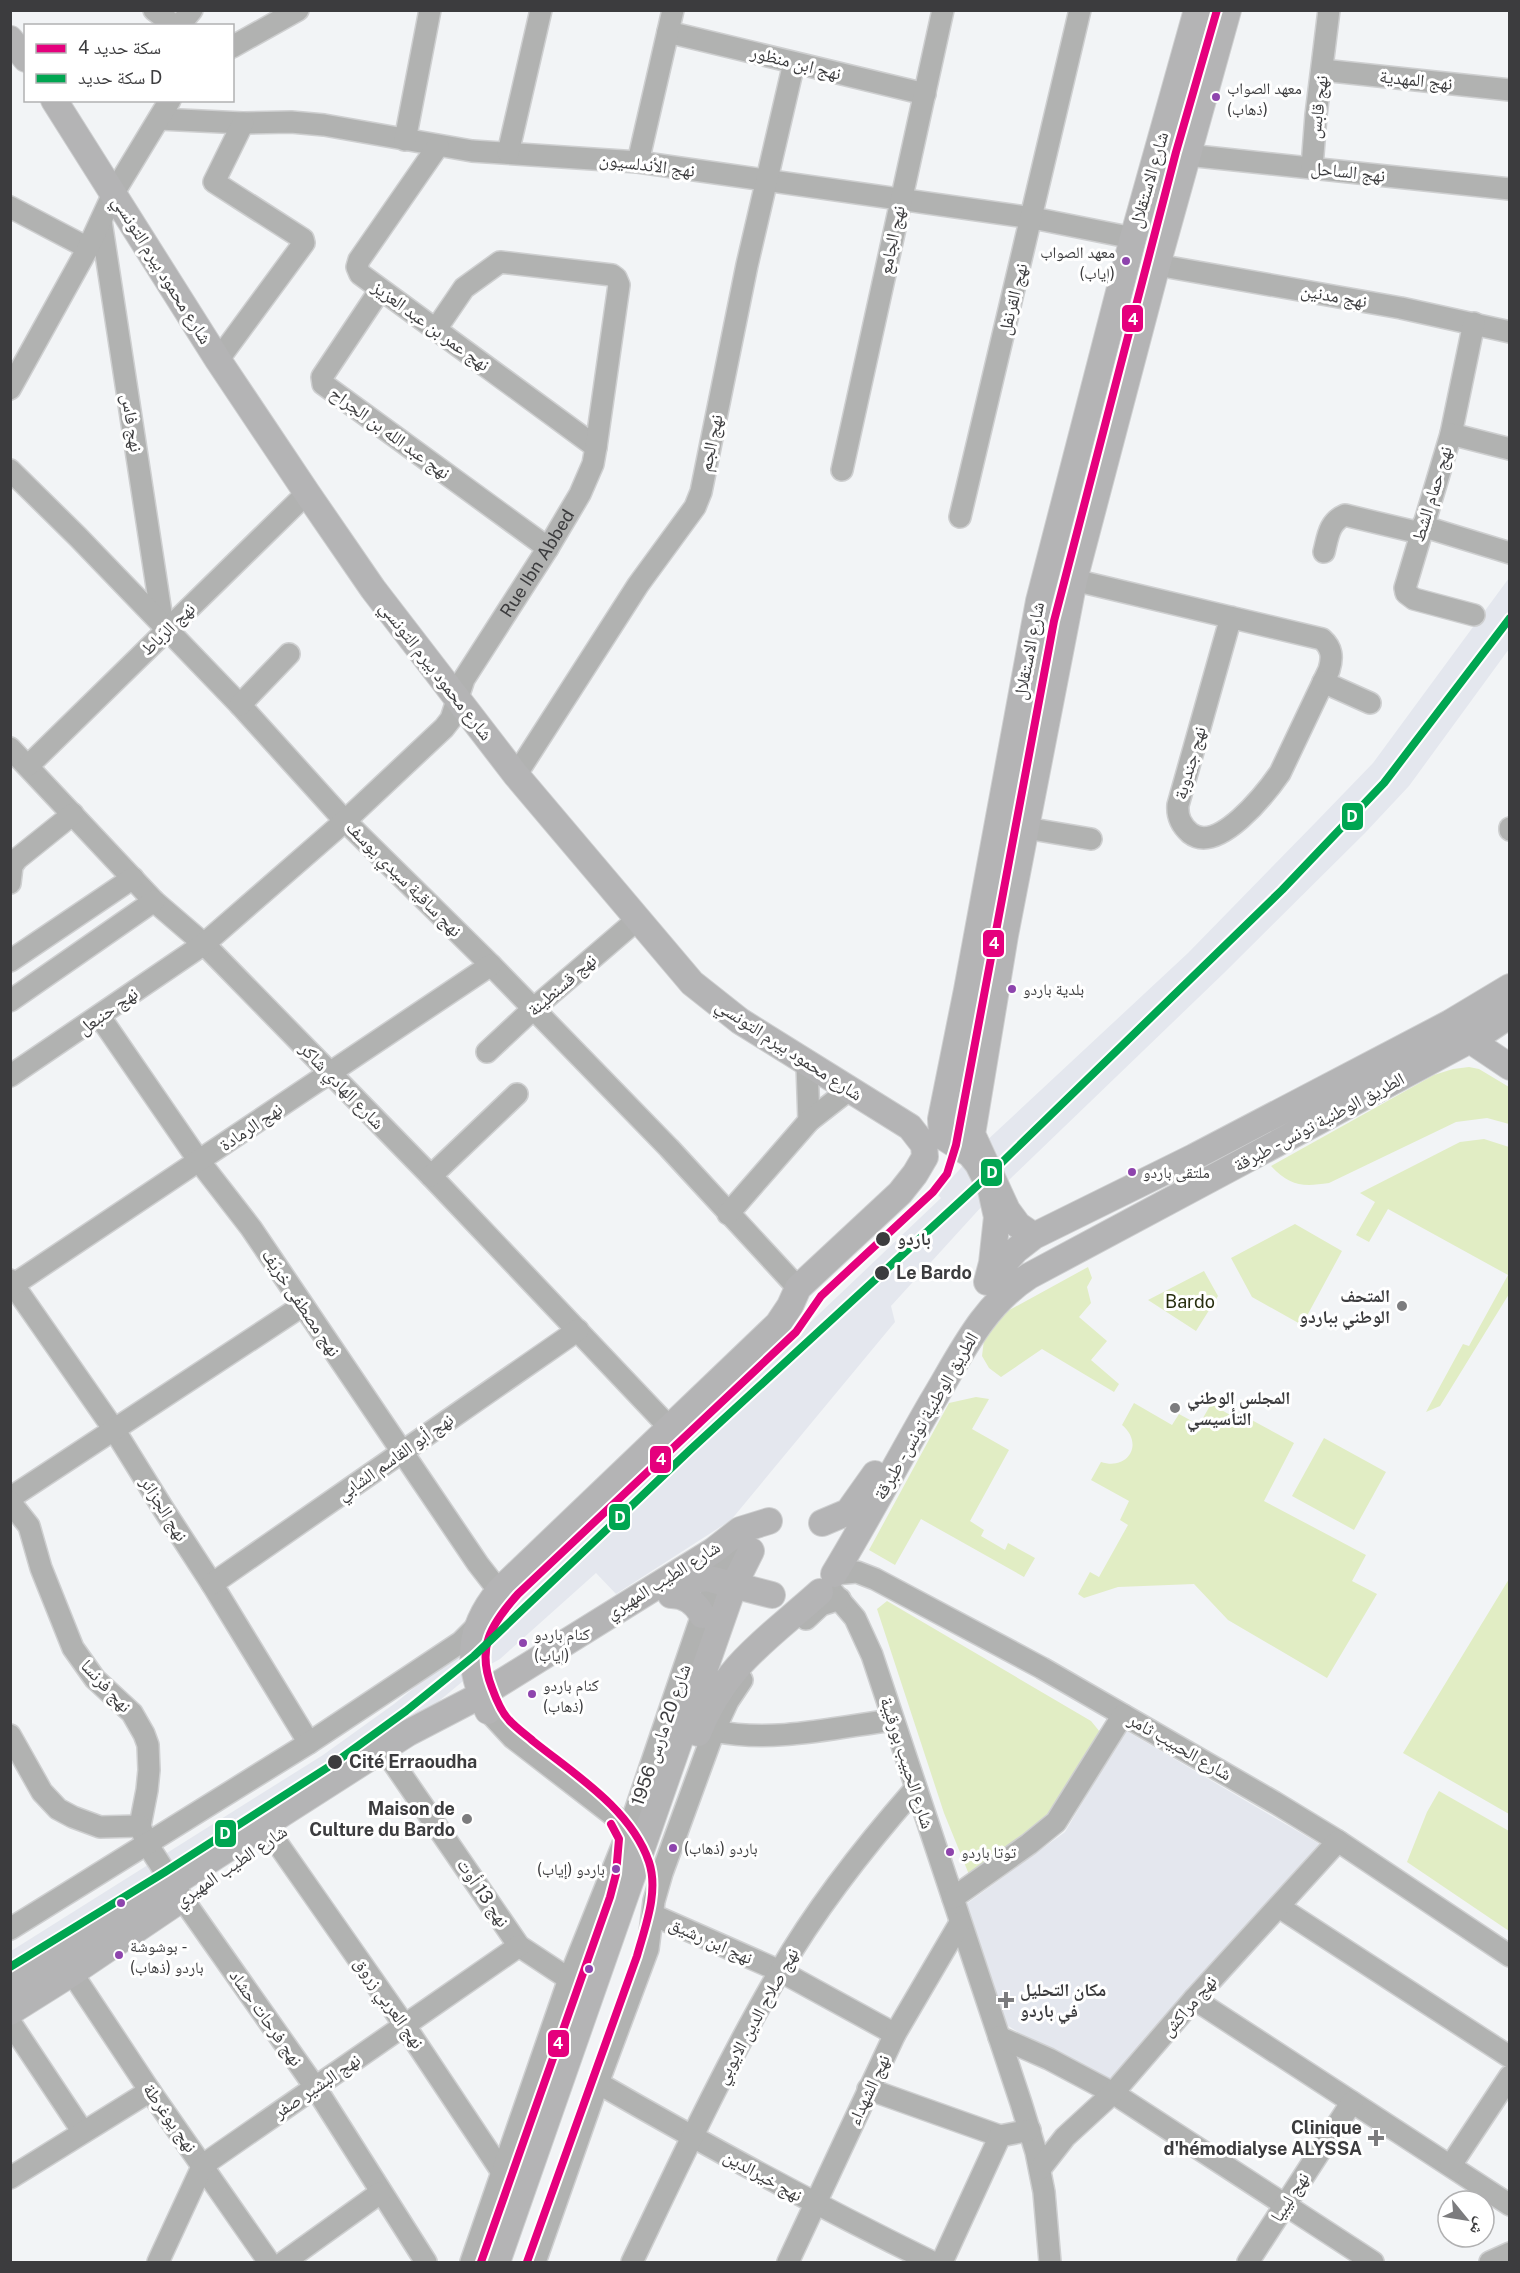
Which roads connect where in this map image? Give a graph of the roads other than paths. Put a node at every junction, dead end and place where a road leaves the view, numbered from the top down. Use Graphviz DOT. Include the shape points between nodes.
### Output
graph roads {
  1 [pos="154,10"];
  2 [pos="192,10"];
  3 [pos="298,10"];
  4 [pos="430,10"];
  5 [pos="541,10"];
  6 [pos="673,10"];
  7 [pos="1080,10"];
  8 [pos="1197,10"];
  9 [pos="1228,10"];
  10 [pos="1329,10"];
  11 [pos="937,12"];
  12 [pos="174,24"];
  13 [pos="179,24"];
  14 [pos="668,32"];
  15 [pos="10,39"];
  16 [pos="234,47"];
  17 [pos="24,56"];
  18 [pos="794,63"];
  19 [pos="1322,70"];
  20 [pos="1509,90"];
  21 [pos="925,94"];
  22 [pos="55,102"];
  23 [pos="165,110"];
  24 [pos="243,123"];
  25 [pos="405,140"];
  26 [pos="438,146"];
  27 [pos="508,153"];
  28 [pos="1187,155"];
  29 [pos="638,162"];
  30 [pos="1312,167"];
  31 [pos="766,181"];
  32 [pos="1509,189"];
  33 [pos="113,194"];
  34 [pos="900,200"];
  35 [pos="10,207"];
  36 [pos="1033,218"];
  37 [pos="101,221"];
  38 [pos="1132,238"];
  39 [pos="88,248"];
  40 [pos="1157,265"];
  41 [pos="380,290"];
  42 [pos="1474,323"];
  43 [pos="436,329"];
  44 [pos="1509,332"];
  45 [pos="218,360"];
  46 [pos="13,376"];
  47 [pos="1450,434"];
  48 [pos="596,447"];
  49 [pos="1509,449"];
  50 [pos="10,470"];
  51 [pos="842,470"];
  52 [pos="307,493"];
  53 [pos="960,517"];
  54 [pos="1421,530"];
  55 [pos="548,548"];
  56 [pos="1324,552"];
  57 [pos="1509,553"];
  58 [pos="1074,580"];
  59 [pos="1474,615"];
  60 [pos="1231,617"];
  61 [pos="165,628"];
  62 [pos="289,654"];
  63 [pos="1323,682"];
  64 [pos="457,698"];
  65 [pos="1370,703"];
  66 [pos="240,705"];
  67 [pos="10,748"];
  68 [pos="29,765"];
  69 [pos="516,775"];
  70 [pos="73,814"];
  71 [pos="345,821"];
  72 [pos="1026,828"];
  73 [pos="1091,839"];
  74 [pos="11,871"];
  75 [pos="133,878"];
  76 [pos="154,901"];
  77 [pos="638,919"];
  78 [pos="204,944"];
  79 [pos="10,961"];
  80 [pos="491,965"];
  81 [pos="1509,987"];
  82 [pos="10,1001"];
  83 [pos="532,1010"];
  84 [pos="1509,1015"];
  85 [pos="100,1017"];
  86 [pos="1468,1027"];
  87 [pos="1509,1049"];
  88 [pos="487,1052"];
  89 [pos="807,1064"];
  90 [pos="1509,1067"];
  91 [pos="331,1074"];
  92 [pos="10,1076"];
  93 [pos="850,1089"];
  94 [pos="517,1094"];
  95 [pos="1304,1098"];
  96 [pos="809,1122"];
  97 [pos="1316,1124"];
  98 [pos="1194,1157"];
  99 [pos="199,1161"];
  100 [pos="431,1176"];
  101 [pos="1207,1182"];
  102 [pos="1088,1210"];
  103 [pos="728,1214"];
  104 [pos="1034,1236"];
  105 [pos="1102,1238"];
  106 [pos="987,1282"];
  107 [pos="12,1284"];
  108 [pos="798,1288"];
  109 [pos="302,1306"];
  110 [pos="578,1330"];
  111 [pos="669,1427"];
  112 [pos="115,1431"];
  113 [pos="403,1451"];
  114 [pos="10,1500"];
  115 [pos="796,1518"];
  116 [pos="744,1541"];
  117 [pos="726,1582"];
  118 [pos="212,1584"];
  119 [pos="830,1588"];
  120 [pos="499,1591"];
  121 [pos="671,1595"];
  122 [pos="772,1595"];
  123 [pos="702,1615"];
  124 [pos="476,1627"];
  125 [pos="485,1703"];
  126 [pos="1123,1715"];
  127 [pos="892,1720"];
  128 [pos="714,1731"];
  129 [pos="10,1735"];
  130 [pos="309,1743"];
  131 [pos="392,1761"];
  132 [pos="915,1789"];
  133 [pos="646,1834"];
  134 [pos="144,1835"];
  135 [pos="273,1837"];
  136 [pos="1338,1841"];
  137 [pos="177,1891"];
  138 [pos="953,1898"];
  139 [pos="1279,1907"];
  140 [pos="653,1915"];
  141 [pos="960,1923"];
  142 [pos="10,1929"];
  143 [pos="519,1946"];
  144 [pos="1509,1956"];
  145 [pos="780,1971"];
  146 [pos="72,1973"];
  147 [pos="568,1979"];
  148 [pos="10,1988"];
  149 [pos="1194,1999"];
  150 [pos="10,2012"];
  151 [pos="10,2022"];
  152 [pos="405,2026"];
  153 [pos="895,2034"];
  154 [pos="999,2037"];
  155 [pos="1509,2057"];
  156 [pos="1509,2076"];
  157 [pos="598,2083"];
  158 [pos="315,2087"];
  159 [pos="868,2089"];
  160 [pos="150,2091"];
  161 [pos="1113,2093"];
  162 [pos="1352,2102"];
  163 [pos="1030,2130"];
  164 [pos="83,2132"];
  165 [pos="1000,2136"];
  166 [pos="692,2137"];
  167 [pos="203,2165"];
  168 [pos="1451,2165"];
  169 [pos="1040,2169"];
  170 [pos="502,2172"];
  171 [pos="10,2178"];
  172 [pos="380,2193"];
  173 [pos="816,2205"];
  174 [pos="1509,2205"];
  175 [pos="1284,2206"];
  176 [pos="1509,2253"];
  177 [pos="158,2262"];
  178 [pos="269,2262"];
  179 [pos="284,2262"];
  180 [pos="427,2262"];
  181 [pos="476,2262"];
  182 [pos="513,2262"];
  183 [pos="535,2262"];
  184 [pos="632,2262"];
  185 [pos="788,2262"];
  186 [pos="932,2262"];
  187 [pos="942,2262"];
  188 [pos="1050,2262"];
  189 [pos="1248,2262"];
  190 [pos="1373,2262"];
  191 [pos="1490,2262"];
  1 -- 12 [label="street"];
  2 -- 13 [label="street"];
  3 -- 16 [label="street"];
  4 -- 25 [label="street"];
  5 -- 27 [label="street"];
  6 -- 14 [label="street"];
  7 -- 36 [label="street, نهج القرنفل"];
  8 -- 38 [label="main road, شارع الاستقلال"];
  9 -- 28 [label="main road, شارع الاستقلال"];
  10 -- 19 [label="street, نهج قابس"];
  11 -- 21 [label="street, نهج الجامع"];
  14 -- 18 [label="street, نهج ابن منظور"];
  14 -- 29 [label="street"];
  15 -- 17 [label="main road"];
  18 -- 21 [label="street, نهج ابن منظور"];
  18 -- 31 [label="street, نهج الجم"];
  19 -- 20 [label="street, نهج المهدية"];
  19 -- 30 [label="street, نهج قابس"];
  21 -- 34 [label="street, نهج الجامع"];
  22 -- 33 [label="main road, شارع محمود بيرم التونسي"];
  23 -- 24 [label="street, نهج الأندلسيون"];
  23 -- 33 [label="street"];
  24 -- 25 [label="street, نهج الأندلسيون" via="324,125"];
  24 -- 45 [label="street" via="215,183 304,243"];
  25 -- 26 [label="street, نهج الأندلسيون"];
  26 -- 27 [label="street, نهج الأندلسيون"];
  26 -- 41 [label="street, نهج عمر بن عبد العزيز" via="359,260 360,274"];
  27 -- 29 [label="street, نهج الأندلسيون"];
  28 -- 30 [label="street, نهج الساحل"];
  28 -- 40 [label="main road, شارع الاستقلال"];
  29 -- 31 [label="street, نهج الأندلسيون"];
  30 -- 32 [label="street, نهج الساحل"];
  31 -- 34 [label="street, نهج الأندلسيون"];
  31 -- 69 [label="street, نهج الجم" via="695,507 638,585"];
  33 -- 37 [label="street"];
  33 -- 45 [label="main road, شارع محمود بيرم التونسي"];
  34 -- 36 [label="street, نهج الأندلسيون"];
  34 -- 51 [label="street, نهج الجامع"];
  35 -- 39 [label="street"];
  36 -- 38 [label="street, نهج الأندلسيون"];
  36 -- 53 [label="street, نهج القرنفل"];
  37 -- 39 [label="street"];
  37 -- 61 [label="street, نهج فاس"];
  38 -- 106 [label="main road, شارع الاستقلال" via="1039,601 941,1119 942,1136 965,1150 978,1164 993,1197 997,1217"];
  39 -- 46 [label="street"];
  40 -- 42 [label="street, نهج مدنين"];
  40 -- 58 [label="main road, شارع الاستقلال"];
  41 -- 43 [label="street, نهج عمر بن عبد العزيز"];
  41 -- 55 [label="street, نهج عبد الله بن الجراح" via="321,377 323,384"];
  42 -- 44 [label="street, نهج مدنين"];
  42 -- 47 [label="street, نهج حمام الشط"];
  43 -- 48 [label="street, نهج عمر بن عبد العزيز"];
  43 -- 48 [label="street, Rue Ibn Abbed" via="465,288 500,262 612,275 619,285"];
  45 -- 52 [label="main road, شارع محمود بيرم التونسي"];
  47 -- 49 [label="street"];
  47 -- 54 [label="street, نهج حمام الشط"];
  48 -- 55 [label="street, Rue Ibn Abbed" via="589,476"];
  50 -- 61 [label="street, نهج ساقية سيدي يوسف"];
  52 -- 61 [label="street, نهج الرّباط"];
  52 -- 64 [label="main road, شارع محمود بيرم التونسي" via="373,590"];
  54 -- 56 [label="street" via="1345,515 1329,529"];
  54 -- 57 [label="street"];
  54 -- 59 [label="street, نهج حمام الشط" via="1406,593 1419,601"];
  55 -- 64 [label="street, Rue Ibn Abbed" via="464,679"];
  58 -- 60 [label="street, نهج جندوبة"];
  58 -- 72 [label="main road, شارع الاستقلال"];
  60 -- 63 [label="street, نهج جندوبة" via="1322,639 1332,660"];
  60 -- 63 [label="street, نهج جندوبة" via="1178,805 1180,822 1194,836 1210,838 1228,830 1271,786"];
  61 -- 66 [label="street, نهج ساقية سيدي يوسف"];
  61 -- 68 [label="street, نهج الرّباط"];
  62 -- 66 [label="street"];
  63 -- 65 [label="street"];
  64 -- 69 [label="main road, شارع محمود بيرم التونسي"];
  64 -- 71 [label="street, Rue Ibn Abbed" via="444,728"];
  66 -- 71 [label="street, نهج ساقية سيدي يوسف"];
  67 -- 68 [label="street, شارع الهادي شاكر"];
  68 -- 70 [label="street, شارع الهادي شاكر"];
  69 -- 77 [label="main road, شارع محمود بيرم التونسي"];
  70 -- 74 [label="street" via="17,859"];
  70 -- 75 [label="street, شارع الهادي شاكر"];
  71 -- 78 [label="street, Rue Ibn Abbed"];
  71 -- 80 [label="street, نهج ساقية سيدي يوسف"];
  72 -- 73 [label="street"];
  72 -- 104 [label="main road, شارع الاستقلال" via="972,1134 1007,1210 1018,1225"];
  75 -- 76 [label="street, شارع الهادي شاكر"];
  75 -- 79 [label="street"];
  76 -- 78 [label="street, شارع الهادي شاكر"];
  76 -- 82 [label="street"];
  77 -- 83 [label="street, نهج قسنطينة"];
  77 -- 89 [label="main road, شارع محمود بيرم التونسي" via="715,1003"];
  78 -- 85 [label="street, نهج حنبعل"];
  78 -- 91 [label="street, شارع الهادي شاكر"];
  80 -- 83 [label="street, نهج ساقية سيدي يوسف"];
  80 -- 91 [label="street, نهج الرمادة"];
  81 -- 86 [label="main road, الطريق الوطنية تونس - طبرقة"];
  83 -- 88 [label="street, نهج قسنطينة"];
  83 -- 103 [label="street, نهج ساقية سيدي يوسف" via="669,1148"];
  84 -- 86 [label="main road, الطريق الوطنية تونس - طبرقة"];
  85 -- 92 [label="street, نهج حنبعل"];
  85 -- 99 [label="street, نهج مصطفى خريّف"];
  86 -- 87 [label="main road"];
  86 -- 90 [label="main road"];
  86 -- 95 [label="main road, الطريق الوطنية تونس - طبرقة"];
  86 -- 97 [label="main road, الطريق الوطنية تونس - طبرقة"];
  89 -- 93 [label="main road, شارع محمود بيرم التونسي"];
  89 -- 96 [label="street"];
  91 -- 99 [label="street, نهج الرمادة"];
  91 -- 100 [label="street, شارع الهادي شاكر"];
  93 -- 96 [label="street"];
  93 -- 108 [label="main road, شارع محمود بيرم التونسي" via="910,1127 924,1145 926,1157 904,1188"];
  94 -- 100 [label="street"];
  95 -- 97 [label="main road"];
  95 -- 98 [label="main road, الطريق الوطنية تونس - طبرقة"];
  96 -- 103 [label="street"];
  97 -- 101 [label="main road, الطريق الوطنية تونس - طبرقة"];
  98 -- 101 [label="main road"];
  98 -- 102 [label="main road, الطريق الوطنية تونس - طبرقة"];
  99 -- 107 [label="street, نهج الرمادة"];
  99 -- 109 [label="street, نهج مصطفى خريّف" via="251,1228"];
  100 -- 110 [label="street, شارع الهادي شاكر"];
  101 -- 105 [label="main road, الطريق الوطنية تونس - طبرقة"];
  102 -- 104 [label="main road, الطريق الوطنية تونس - طبرقة"];
  102 -- 105 [label="main road"];
  103 -- 108 [label="street, نهج ساقية سيدي يوسف"];
  104 -- 106 [label="main road, الطريق الوطنية تونس - طبرقة"];
  105 -- 119 [label="main road, الطريق الوطنية تونس - طبرقة" via="1022,1281 985,1315 945,1378"];
  106 -- 115 [label="main road, الطريق الوطنية تونس - طبرقة" via="962,1334 848,1512"];
  107 -- 112 [label="street, نهج الجزائر"];
  108 -- 111 [label="main road" via="778,1324"];
  109 -- 112 [label="street"];
  109 -- 113 [label="street, نهج مصطفى خريّف"];
  110 -- 111 [label="street, شارع الهادي شاكر"];
  110 -- 113 [label="street, نهج أبو القاسم الشابي"];
  111 -- 120 [label="main road"];
  112 -- 114 [label="street"];
  112 -- 118 [label="street, نهج الجزائر"];
  113 -- 118 [label="street, نهج أبو القاسم الشابي"];
  113 -- 120 [label="street, نهج مصطفى خريّف"];
  114 -- 134 [label="street, نهج فرنسا" via="29,1526 73,1648 95,1679 132,1713 144,1734 149,1770"];
  115 -- 116 [label="main road"];
  115 -- 119 [label="main road" via="834,1538 838,1556"];
  116 -- 117 [label="main road, شارع 20 مارس 1956"];
  116 -- 122 [label="main road" via="755,1576"];
  116 -- 125 [label="main road, شارع الطيب المهيري" via="713,1551"];
  117 -- 121 [label="main road, شارع الطيب المهيري" via="696,1580"];
  117 -- 122 [label="main road, شارع الطيب المهيري"];
  117 -- 123 [label="street, شارع 20 مارس 1956"];
  117 -- 133 [label="main road, شارع 20 مارس 1956"];
  118 -- 130 [label="street, نهج الجزائر"];
  119 -- 122 [label="main road" via="791,1601"];
  119 -- 126 [label="street, شارع الحبيب ثامر" via="857,1572 875,1579"];
  119 -- 127 [label="street, شارع الحبيب بورقيبة" via="861,1630"];
  119 -- 128 [label="street" via="821,1605 741,1681"];
  119 -- 133 [label="main road, شارع 20 مارس 1956" via="754,1648 732,1672"];
  120 -- 124 [label="main road"];
  121 -- 123 [label="main road" via="682,1596"];
  121 -- 125 [label="main road, شارع الطيب المهيري"];
  123 -- 133 [label="street, شارع 20 مارس 1956"];
  124 -- 125 [label="main road" via="473,1646"];
  124 -- 130 [label="street" via="461,1642"];
  125 -- 131 [label="main road, شارع الطيب المهيري"];
  125 -- 133 [label="street" via="513,1738"];
  125 -- 137 [label="main road, شارع الطيب المهيري" via="408,1733"];
  126 -- 136 [label="street, شارع الحبيب ثامر"];
  126 -- 138 [label="street" via="1056,1821"];
  127 -- 128 [label="street" via="772,1737"];
  127 -- 132 [label="street, شارع الحبيب بورقيبة"];
  128 -- 140 [label="street" via="662,1872"];
  129 -- 134 [label="street" via="42,1792 58,1809 100,1827"];
  130 -- 134 [label="street"];
  131 -- 135 [label="main road, شارع الطيب المهيري"];
  131 -- 143 [label="street, نهج 13 أوت"];
  132 -- 138 [label="street, شارع الحبيب بورقيبة"];
  132 -- 145 [label="street, نهج صلاح الدين الايوبي" via="844,1875"];
  133 -- 147 [label="street, شارع 20 مارس 1956"];
  133 -- 181 [label="main road, شارع 20 مارس 1956"];
  133 -- 182 [label="main road, شارع 20 مارس 1956"];
  134 -- 137 [label="street, نهج فرحات حشاد"];
  134 -- 142 [label="street"];
  135 -- 137 [label="main road, شارع الطيب المهيري"];
  135 -- 152 [label="street, نهج العربي زروق"];
  136 -- 139 [label="street, نهج مراكش"];
  136 -- 144 [label="street, شارع الحبيب ثامر"];
  137 -- 146 [label="main road, شارع الطيب المهيري"];
  137 -- 148 [label="main road, شارع الطيب المهيري"];
  137 -- 158 [label="street, نهج فرحات حشاد"];
  138 -- 141 [label="street, شارع الحبيب بورقيبة"];
  139 -- 149 [label="street, نهج مراكش"];
  139 -- 155 [label="street"];
  140 -- 145 [label="street, نهج ابن رشيق"];
  140 -- 157 [label="street" via="648,1949"];
  141 -- 153 [label="street, نهج الشهداء"];
  141 -- 154 [label="street, شارع الحبيب بورقيبة"];
  143 -- 147 [label="street, نهج 13 أوت"];
  143 -- 152 [label="street, نهج البشير صفر"];
  145 -- 153 [label="street, نهج ابن رشيق"];
  145 -- 166 [label="street, نهج صلاح الدين الايوبي"];
  146 -- 150 [label="main road, شارع الطيب المهيري"];
  146 -- 160 [label="street, نهج يوغرطة"];
  147 -- 170 [label="street, شارع 20 مارس 1956"];
  149 -- 161 [label="street, نهج مراكش"];
  149 -- 162 [label="street"];
  151 -- 164 [label="street"];
  152 -- 158 [label="street, نهج البشير صفر"];
  152 -- 170 [label="street, نهج العربي زروق"];
  153 -- 159 [label="street, نهج الشهداء"];
  154 -- 161 [label="street"];
  154 -- 163 [label="street, شارع الحبيب بورقيبة"];
  156 -- 168 [label="street"];
  157 -- 166 [label="street, نهج خيرالدين"];
  157 -- 183 [label="street"];
  158 -- 167 [label="street, نهج البشير صفر"];
  158 -- 172 [label="street, نهج فرحات حشاد"];
  159 -- 165 [label="street"];
  159 -- 173 [label="street, نهج الشهداء"];
  160 -- 164 [label="street"];
  160 -- 167 [label="street, نهج يوغرطة"];
  161 -- 169 [label="street, نهج مراكش" via="1076,2125"];
  161 -- 175 [label="street"];
  162 -- 168 [label="street"];
  162 -- 175 [label="street, نهج ليبيا"];
  163 -- 165 [label="street"];
  163 -- 169 [label="street, شارع الحبيب بورقيبة"];
  164 -- 171 [label="street"];
  165 -- 187 [label="street"];
  166 -- 173 [label="street, نهج خيرالدين"];
  166 -- 184 [label="street, نهج صلاح الدين الايوبي"];
  167 -- 177 [label="street"];
  167 -- 178 [label="street, نهج يوغرطة"];
  168 -- 174 [label="street"];
  169 -- 188 [label="street, شارع الحبيب بورقيبة"];
  170 -- 181 [label="street, شارع 20 مارس 1956"];
  172 -- 179 [label="street"];
  172 -- 180 [label="street, نهج فرحات حشاد"];
  173 -- 185 [label="street, نهج الشهداء"];
  173 -- 186 [label="street, نهج خيرالدين"];
  175 -- 189 [label="street, نهج ليبيا"];
  175 -- 190 [label="street"];
  176 -- 191 [label="street"];
}
